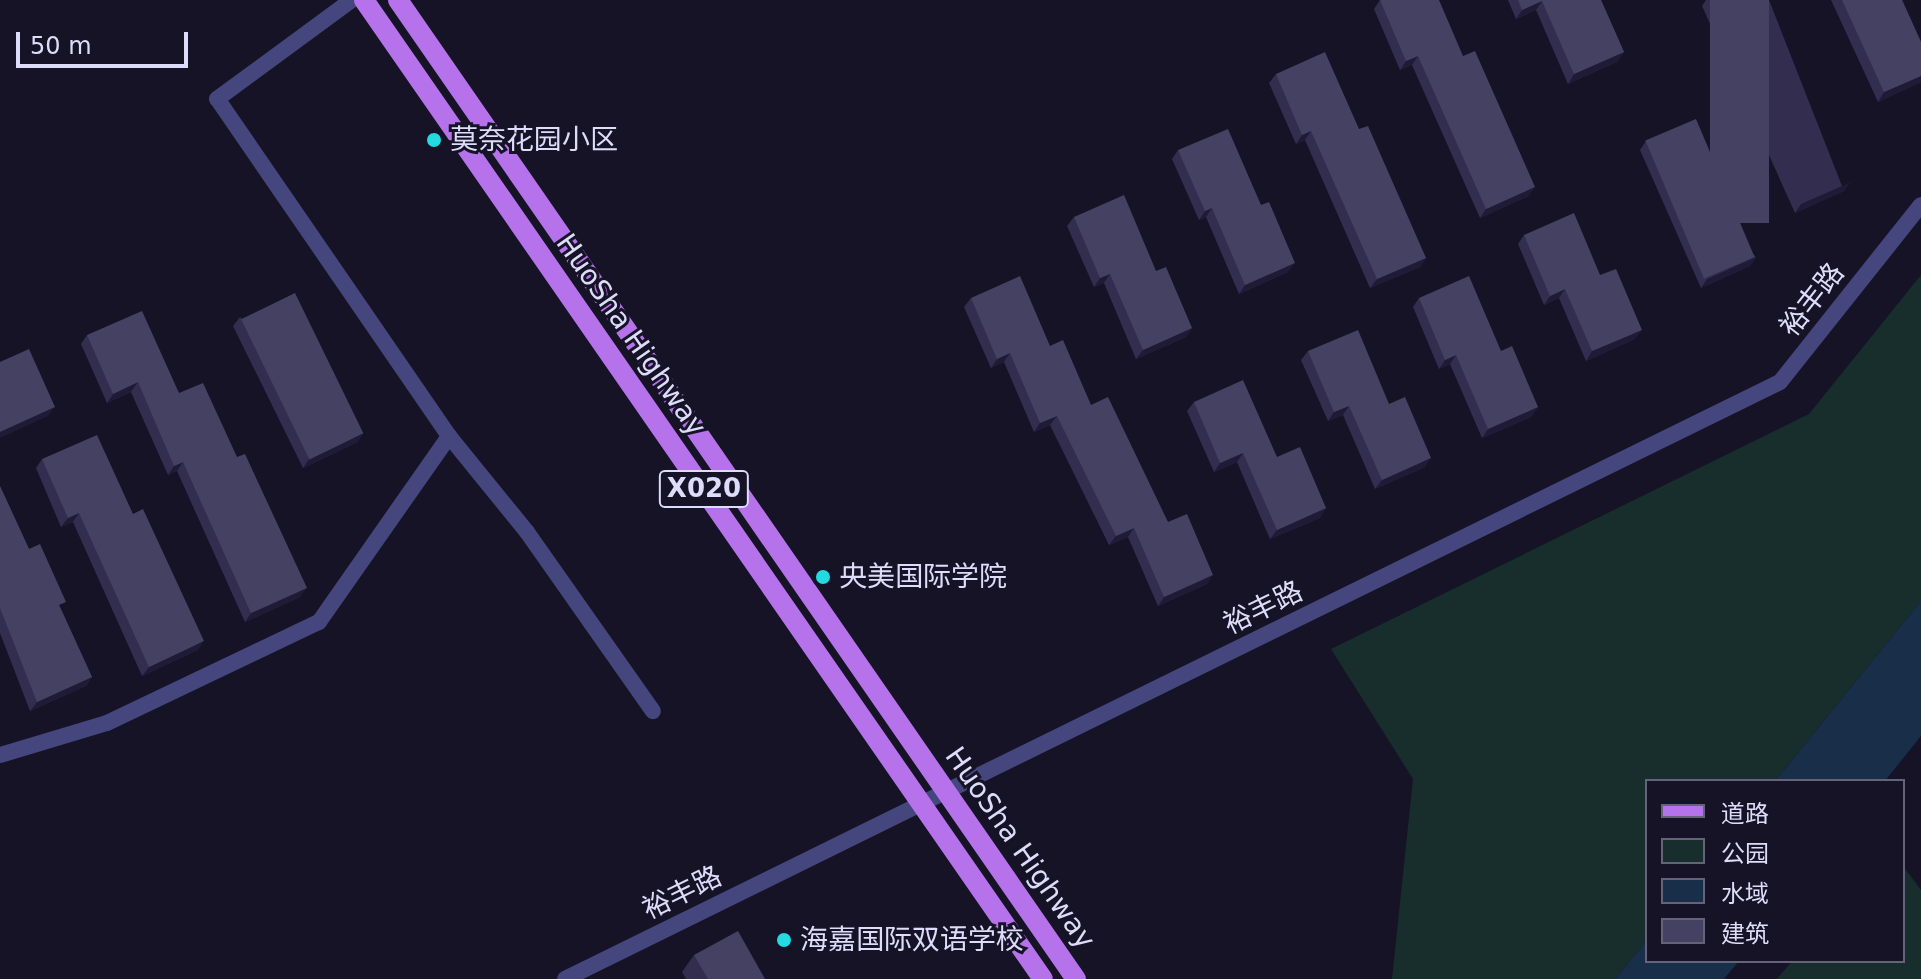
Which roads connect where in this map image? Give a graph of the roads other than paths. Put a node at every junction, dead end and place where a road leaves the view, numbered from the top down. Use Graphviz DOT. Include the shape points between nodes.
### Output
graph roads {
  1 [pos="352,0"];
  2 [pos="364,0"];
  3 [pos="398,0"];
  4 [pos="1921,205"];
  5 [pos="449,436"];
  6 [pos="653,711"];
  7 [pos="0,755"];
  8 [pos="947,791"];
  9 [pos="923,804"];
  10 [pos="565,979"];
  11 [pos="1043,979"];
  12 [pos="1076,979"];
  1 -- 5 [label="street" via="217,99"];
  2 -- 9 [label="main road, HuoSha Highway / X020"];
  3 -- 8 [label="main road, HuoSha Highway / X020"];
  4 -- 8 [label="street, 裕丰路" via="1780,382"];
  5 -- 6 [label="street" via="527,532"];
  5 -- 7 [label="street" via="319,622 107,723"];
  8 -- 9 [label="street, 裕丰路"];
  8 -- 12 [label="main road, HuoSha Highway / X020"];
  9 -- 10 [label="street, 裕丰路"];
  9 -- 11 [label="main road, HuoSha Highway / X020"];
}
